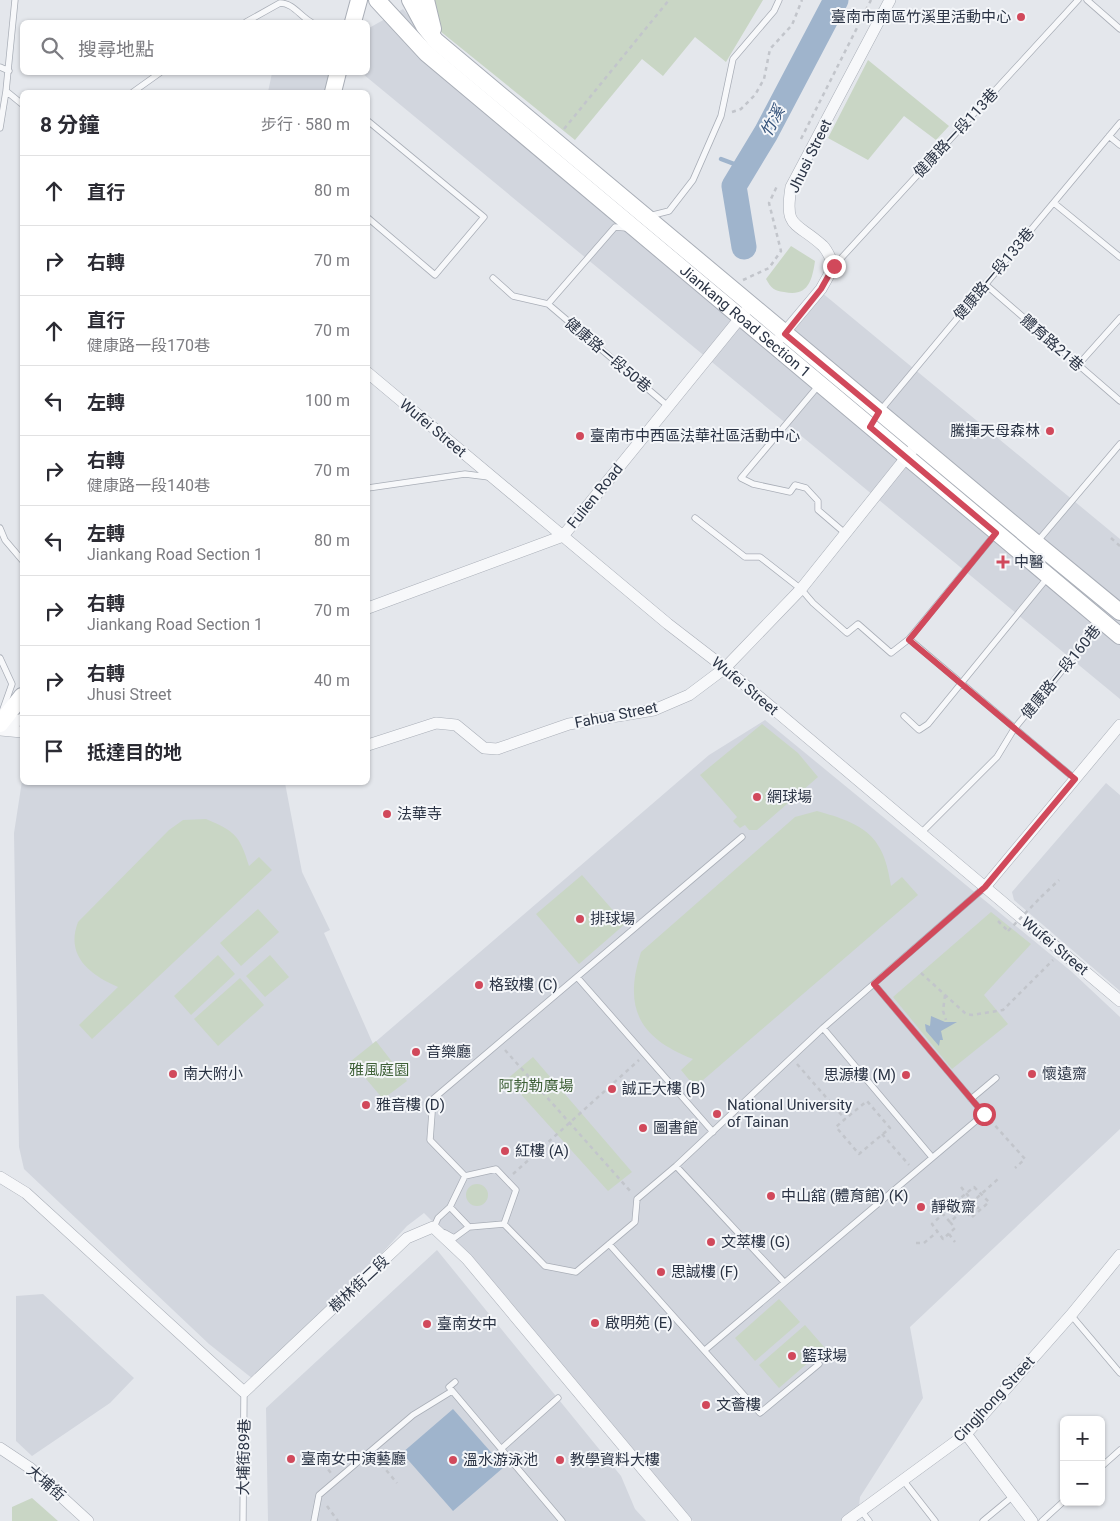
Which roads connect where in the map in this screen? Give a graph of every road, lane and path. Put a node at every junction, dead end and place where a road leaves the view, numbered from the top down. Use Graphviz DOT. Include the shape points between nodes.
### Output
graph roads {
  1 [pos="15,0"];
  2 [pos="359,0"];
  3 [pos="377,0"];
  4 [pos="410,0"];
  5 [pos="426,0"];
  6 [pos="669,0"];
  7 [pos="779,0"];
  8 [pos="802,0"];
  9 [pos="890,0"];
  10 [pos="1078,0"];
  11 [pos="1087,0"];
  12 [pos="250,20"];
  13 [pos="307,20"];
  14 [pos="354,20"];
  15 [pos="1120,29"];
  16 [pos="436,41"];
  17 [pos="0,67"];
  18 [pos="9,71"];
  19 [pos="157,75"];
  20 [pos="337,75"];
  21 [pos="136,90"];
  22 [pos="334,90"];
  23 [pos="6,91"];
  24 [pos="20,102"];
  25 [pos="721,116"];
  26 [pos="1120,123"];
  27 [pos="370,124"];
  28 [pos="0,128"];
  29 [pos="1109,136"];
  30 [pos="555,140"];
  31 [pos="1120,145"];
  32 [pos="1054,203"];
  33 [pos="646,217"];
  34 [pos="370,220"];
  35 [pos="634,228"];
  36 [pos="1120,257"];
  37 [pos="834,266"];
  38 [pos="493,278"];
  39 [pos="985,284"];
  40 [pos="548,304"];
  41 [pos="751,305"];
  42 [pos="740,318"];
  43 [pos="1119,322"];
  44 [pos="785,334"];
  45 [pos="774,346"];
  46 [pos="1078,364"];
  47 [pos="370,375"];
  48 [pos="820,385"];
  49 [pos="1120,401"];
  50 [pos="669,407"];
  51 [pos="879,412"];
  52 [pos="870,427"];
  53 [pos="917,444"];
  54 [pos="1120,444"];
  55 [pos="907,458"];
  56 [pos="491,477"];
  57 [pos="370,488"];
  58 [pos="695,518"];
  59 [pos="0,528"];
  60 [pos="996,533"];
  61 [pos="847,535"];
  62 [pos="563,536"];
  63 [pos="1111,538"];
  64 [pos="1036,544"];
  65 [pos="1120,546"];
  66 [pos="20,558"];
  67 [pos="1049,575"];
  68 [pos="801,589"];
  69 [pos="370,607"];
  70 [pos="1120,612"];
  71 [pos="1102,621"];
  72 [pos="1120,636"];
  73 [pos="909,640"];
  74 [pos="0,658"];
  75 [pos="726,668"];
  76 [pos="961,685"];
  77 [pos="20,699"];
  78 [pos="0,716"];
  79 [pos="904,716"];
  80 [pos="20,720"];
  81 [pos="0,724"];
  82 [pos="1120,725"];
  83 [pos="0,729"];
  84 [pos="1014,729"];
  85 [pos="20,732"];
  86 [pos="370,744"];
  87 [pos="1075,779"];
  88 [pos="920,834"];
  89 [pos="742,837"];
  90 [pos="1059,880"];
  91 [pos="985,887"];
  92 [pos="998,921"];
  93 [pos="1054,959"];
  94 [pos="921,973"];
  95 [pos="577,977"];
  96 [pos="874,984"];
  97 [pos="945,995"];
  98 [pos="1120,1001"];
  99 [pos="946,1020"];
  100 [pos="823,1028"];
  101 [pos="499,1043"];
  102 [pos="645,1055"];
  103 [pos="791,1058"];
  104 [pos="996,1078"];
  105 [pos="971,1099"];
  106 [pos="984,1114"];
  107 [pos="846,1119"];
  108 [pos="713,1132"];
  109 [pos="882,1134"];
  110 [pos="931,1156"];
  111 [pos="676,1166"];
  112 [pos="1015,1168"];
  113 [pos="916,1172"];
  114 [pos="465,1176"];
  115 [pos="0,1177"];
  116 [pos="998,1179"];
  117 [pos="506,1180"];
  118 [pos="961,1187"];
  119 [pos="966,1193"];
  120 [pos="981,1194"];
  121 [pos="637,1199"];
  122 [pos="973,1201"];
  123 [pos="450,1207"];
  124 [pos="980,1210"];
  125 [pos="950,1222"];
  126 [pos="504,1224"];
  127 [pos="433,1227"];
  128 [pos="469,1227"];
  129 [pos="937,1232"];
  130 [pos="949,1234"];
  131 [pos="955,1242"];
  132 [pos="916,1243"];
  133 [pos="609,1244"];
  134 [pos="1118,1259"];
  135 [pos="784,1282"];
  136 [pos="1071,1316"];
  137 [pos="705,1350"];
  138 [pos="819,1364"];
  139 [pos="1120,1373"];
  140 [pos="455,1382"];
  141 [pos="452,1391"];
  142 [pos="244,1392"];
  143 [pos="558,1398"];
  144 [pos="966,1434"];
  145 [pos="0,1448"];
  146 [pos="501,1449"];
  147 [pos="1120,1450"];
  148 [pos="313,1451"];
  149 [pos="370,1452"];
  150 [pos="1105,1463"];
  151 [pos="337,1480"];
  152 [pos="903,1480"];
  153 [pos="397,1483"];
  154 [pos="319,1495"];
  155 [pos="1012,1496"];
  156 [pos="1060,1505"];
  157 [pos="860,1510"];
  158 [pos="88,1521"];
  159 [pos="243,1521"];
  160 [pos="314,1521"];
  161 [pos="338,1521"];
  162 [pos="562,1521"];
  163 [pos="686,1521"];
  164 [pos="847,1521"];
  165 [pos="869,1521"];
  166 [pos="935,1521"];
  167 [pos="983,1521"];
  168 [pos="1032,1521"];
  169 [pos="1042,1521"];
  1 -- 18 [label="lane"];
  2 -- 14 [label="street"];
  3 -- 35 [label="street, Jiankang Road Section 1" via="426,53"];
  4 -- 16 [label="street, Jiankang Road Section 1"];
  5 -- 16 [label="street"];
  6 -- 30 [label="path"];
  7 -- 25 [label="lane" via="774,11 733,59"];
  8 -- 25 [label="path" via="792,25 770,49 764,79 755,95 741,109"];
  9 -- 37 [label="street, Jhusi Street" via="791,187 787,209 794,226 824,247"];
  10 -- 37 [label="lane, 健康路一段113巷"];
  11 -- 15 [label="lane"];
  12 -- 13 [label="lane" via="280,3 287,3"];
  16 -- 30 [label="street, Jiankang Road Section 1"];
  17 -- 18 [label="lane"];
  18 -- 23 [label="lane"];
  19 -- 21 [label="lane"];
  20 -- 22 [label="street"];
  23 -- 24 [label="lane"];
  23 -- 28 [label="lane"];
  25 -- 33 [label="lane" via="693,180 669,211"];
  26 -- 29 [label="lane, 健康路一段133巷"];
  27 -- 34 [label="lane" via="484,217 435,276"];
  29 -- 31 [label="lane"];
  29 -- 32 [label="lane, 健康路一段133巷"];
  30 -- 33 [label="street, Jiankang Road Section 1"];
  32 -- 36 [label="lane"];
  32 -- 39 [label="lane, 健康路一段133巷"];
  33 -- 35 [label="lane"];
  33 -- 41 [label="street, Jiankang Road Section 1"];
  35 -- 40 [label="lane" via="615,227"];
  35 -- 42 [label="street, Jiankang Road Section 1"];
  37 -- 44 [label="street" via="821,289"];
  38 -- 40 [label="lane, 健康路一段50巷" via="513,296"];
  39 -- 46 [label="lane, 體育路21巷"];
  39 -- 51 [label="lane, 健康路一段133巷"];
  40 -- 50 [label="lane, 健康路一段50巷"];
  41 -- 42 [label="street"];
  41 -- 44 [label="street, Jiankang Road Section 1"];
  42 -- 45 [label="street, Jiankang Road Section 1"];
  42 -- 50 [label="street, Fulien Road"];
  43 -- 46 [label="lane"];
  44 -- 45 [label="street"];
  44 -- 51 [label="street, Jiankang Road Section 1"];
  45 -- 48 [label="street, Jiankang Road Section 1"];
  46 -- 49 [label="lane, 體育路21巷"];
  47 -- 56 [label="street, Wufei Street"];
  48 -- 52 [label="street, Jiankang Road Section 1"];
  48 -- 61 [label="lane" via="741,478 790,492 795,485 806,488 818,501 818,510"];
  50 -- 62 [label="street, Fulien Road"];
  51 -- 52 [label="lane, 健康路一段133巷"];
  51 -- 53 [label="street, Jiankang Road Section 1"];
  52 -- 55 [label="street, Jiankang Road Section 1"];
  53 -- 55 [label="street, Fahua Street"];
  53 -- 64 [label="street, Jiankang Road Section 1"];
  54 -- 64 [label="lane"];
  55 -- 60 [label="street, Jiankang Road Section 1"];
  55 -- 61 [label="street, Fahua Street"];
  56 -- 57 [label="lane" via="466,474"];
  56 -- 62 [label="street, Wufei Street"];
  58 -- 68 [label="lane" via="745,557 760,557"];
  59 -- 66 [label="lane" via="4,540"];
  60 -- 67 [label="street, Jiankang Road Section 1"];
  60 -- 73 [label="lane"];
  61 -- 68 [label="street, Fahua Street"];
  62 -- 69 [label="street, Fulien Road"];
  62 -- 75 [label="street, Wufei Street"];
  63 -- 65 [label="path"];
  64 -- 70 [label="street, Jiankang Road Section 1"];
  67 -- 71 [label="street, Jiankang Road Section 1"];
  67 -- 76 [label="lane"];
  68 -- 73 [label="lane" via="847,633 858,624 891,653"];
  68 -- 75 [label="street, Fahua Street"];
  71 -- 72 [label="street, Jiankang Road Section 1"];
  71 -- 84 [label="lane, 健康路一段160巷"];
  73 -- 76 [label="lane"];
  74 -- 78 [label="lane" via="12,684"];
  75 -- 86 [label="street, Fahua Street" via="690,695 654,710 569,724 497,749 484,748 456,725 436,723"];
  75 -- 88 [label="street, Wufei Street"];
  76 -- 79 [label="lane" via="919,730"];
  76 -- 84 [label="lane"];
  77 -- 81 [label="street"];
  80 -- 83 [label="street"];
  82 -- 87 [label="street"];
  83 -- 85 [label="street"];
  84 -- 87 [label="lane"];
  84 -- 88 [label="lane, 健康路一段160巷" via="997,757"];
  87 -- 91 [label="street"];
  88 -- 91 [label="street, Wufei Street"];
  89 -- 95 [label="lane"];
  90 -- 92 [label="path, bridge" via="1008,932"];
  91 -- 96 [label="lane"];
  91 -- 98 [label="street, Wufei Street"];
  93 -- 97 [label="path" via="1003,1010 966,1014"];
  94 -- 97 [label="path"];
  95 -- 101 [label="lane"];
  95 -- 102 [label="lane"];
  96 -- 100 [label="lane"];
  96 -- 105 [label="lane"];
  97 -- 99 [label="path" via="943,1011"];
  100 -- 103 [label="lane"];
  100 -- 110 [label="lane"];
  101 -- 114 [label="lane" via="433,1099 430,1140"];
  101 -- 121 [label="path"];
  102 -- 108 [label="lane"];
  102 -- 117 [label="path"];
  103 -- 107 [label="path"];
  103 -- 108 [label="lane"];
  104 -- 105 [label="lane"];
  105 -- 106 [label="lane"];
  106 -- 110 [label="lane"];
  106 -- 112 [label="path" via="1025,1159"];
  107 -- 109 [label="path" via="866,1101 890,1128"];
  107 -- 109 [label="path" via="836,1127 859,1154"];
  108 -- 111 [label="lane"];
  109 -- 113 [label="path"];
  110 -- 113 [label="lane"];
  111 -- 121 [label="lane"];
  111 -- 135 [label="lane"];
  113 -- 135 [label="lane"];
  114 -- 117 [label="lane" via="496,1169"];
  114 -- 123 [label="lane"];
  115 -- 142 [label="street" via="26,1193"];
  116 -- 120 [label="path"];
  117 -- 126 [label="lane" via="516,1190"];
  118 -- 119 [label="path"];
  119 -- 120 [label="path" via="974,1187"];
  119 -- 122 [label="path"];
  119 -- 124 [label="path" via="958,1200 971,1218"];
  120 -- 122 [label="path"];
  120 -- 124 [label="path" via="989,1202"];
  121 -- 133 [label="lane" via="635,1222"];
  122 -- 124 [label="path"];
  122 -- 125 [label="path"];
  123 -- 127 [label="lane"];
  123 -- 128 [label="lane"];
  125 -- 129 [label="path" via="943,1214 932,1224"];
  125 -- 130 [label="path" via="955,1228"];
  126 -- 128 [label="lane"];
  126 -- 133 [label="lane" via="544,1266 576,1272"];
  127 -- 128 [label="lane" via="454,1238"];
  127 -- 142 [label="street, 樹林街二段" via="408,1238"];
  127 -- 163 [label="street" via="467,1259"];
  129 -- 130 [label="path" via="943,1239"];
  129 -- 132 [label="path" via="924,1243"];
  130 -- 131 [label="path"];
  133 -- 137 [label="lane"];
  134 -- 136 [label="street, Cingjhong Street"];
  135 -- 137 [label="lane"];
  136 -- 139 [label="lane"];
  136 -- 144 [label="street, Cingjhong Street"];
  137 -- 138 [label="lane" via="760,1413"];
  140 -- 141 [label="lane" via="449,1387"];
  141 -- 146 [label="lane"];
  141 -- 149 [label="lane" via="413,1415"];
  142 -- 159 [label="lane, 大埔街89巷"];
  143 -- 146 [label="lane"];
  144 -- 152 [label="street, Cingjhong Street"];
  144 -- 155 [label="street"];
  145 -- 158 [label="street, 大埔街" via="30,1468"];
  146 -- 162 [label="lane"];
  147 -- 150 [label="lane"];
  148 -- 151 [label="path"];
  149 -- 151 [label="lane"];
  149 -- 153 [label="path"];
  151 -- 154 [label="lane"];
  152 -- 157 [label="street, Cingjhong Street"];
  152 -- 166 [label="lane"];
  154 -- 160 [label="lane"];
  154 -- 161 [label="path"];
  155 -- 167 [label="lane"];
  155 -- 168 [label="street"];
  156 -- 169 [label="lane"];
  157 -- 164 [label="street, Cingjhong Street"];
  157 -- 165 [label="lane"];
}
